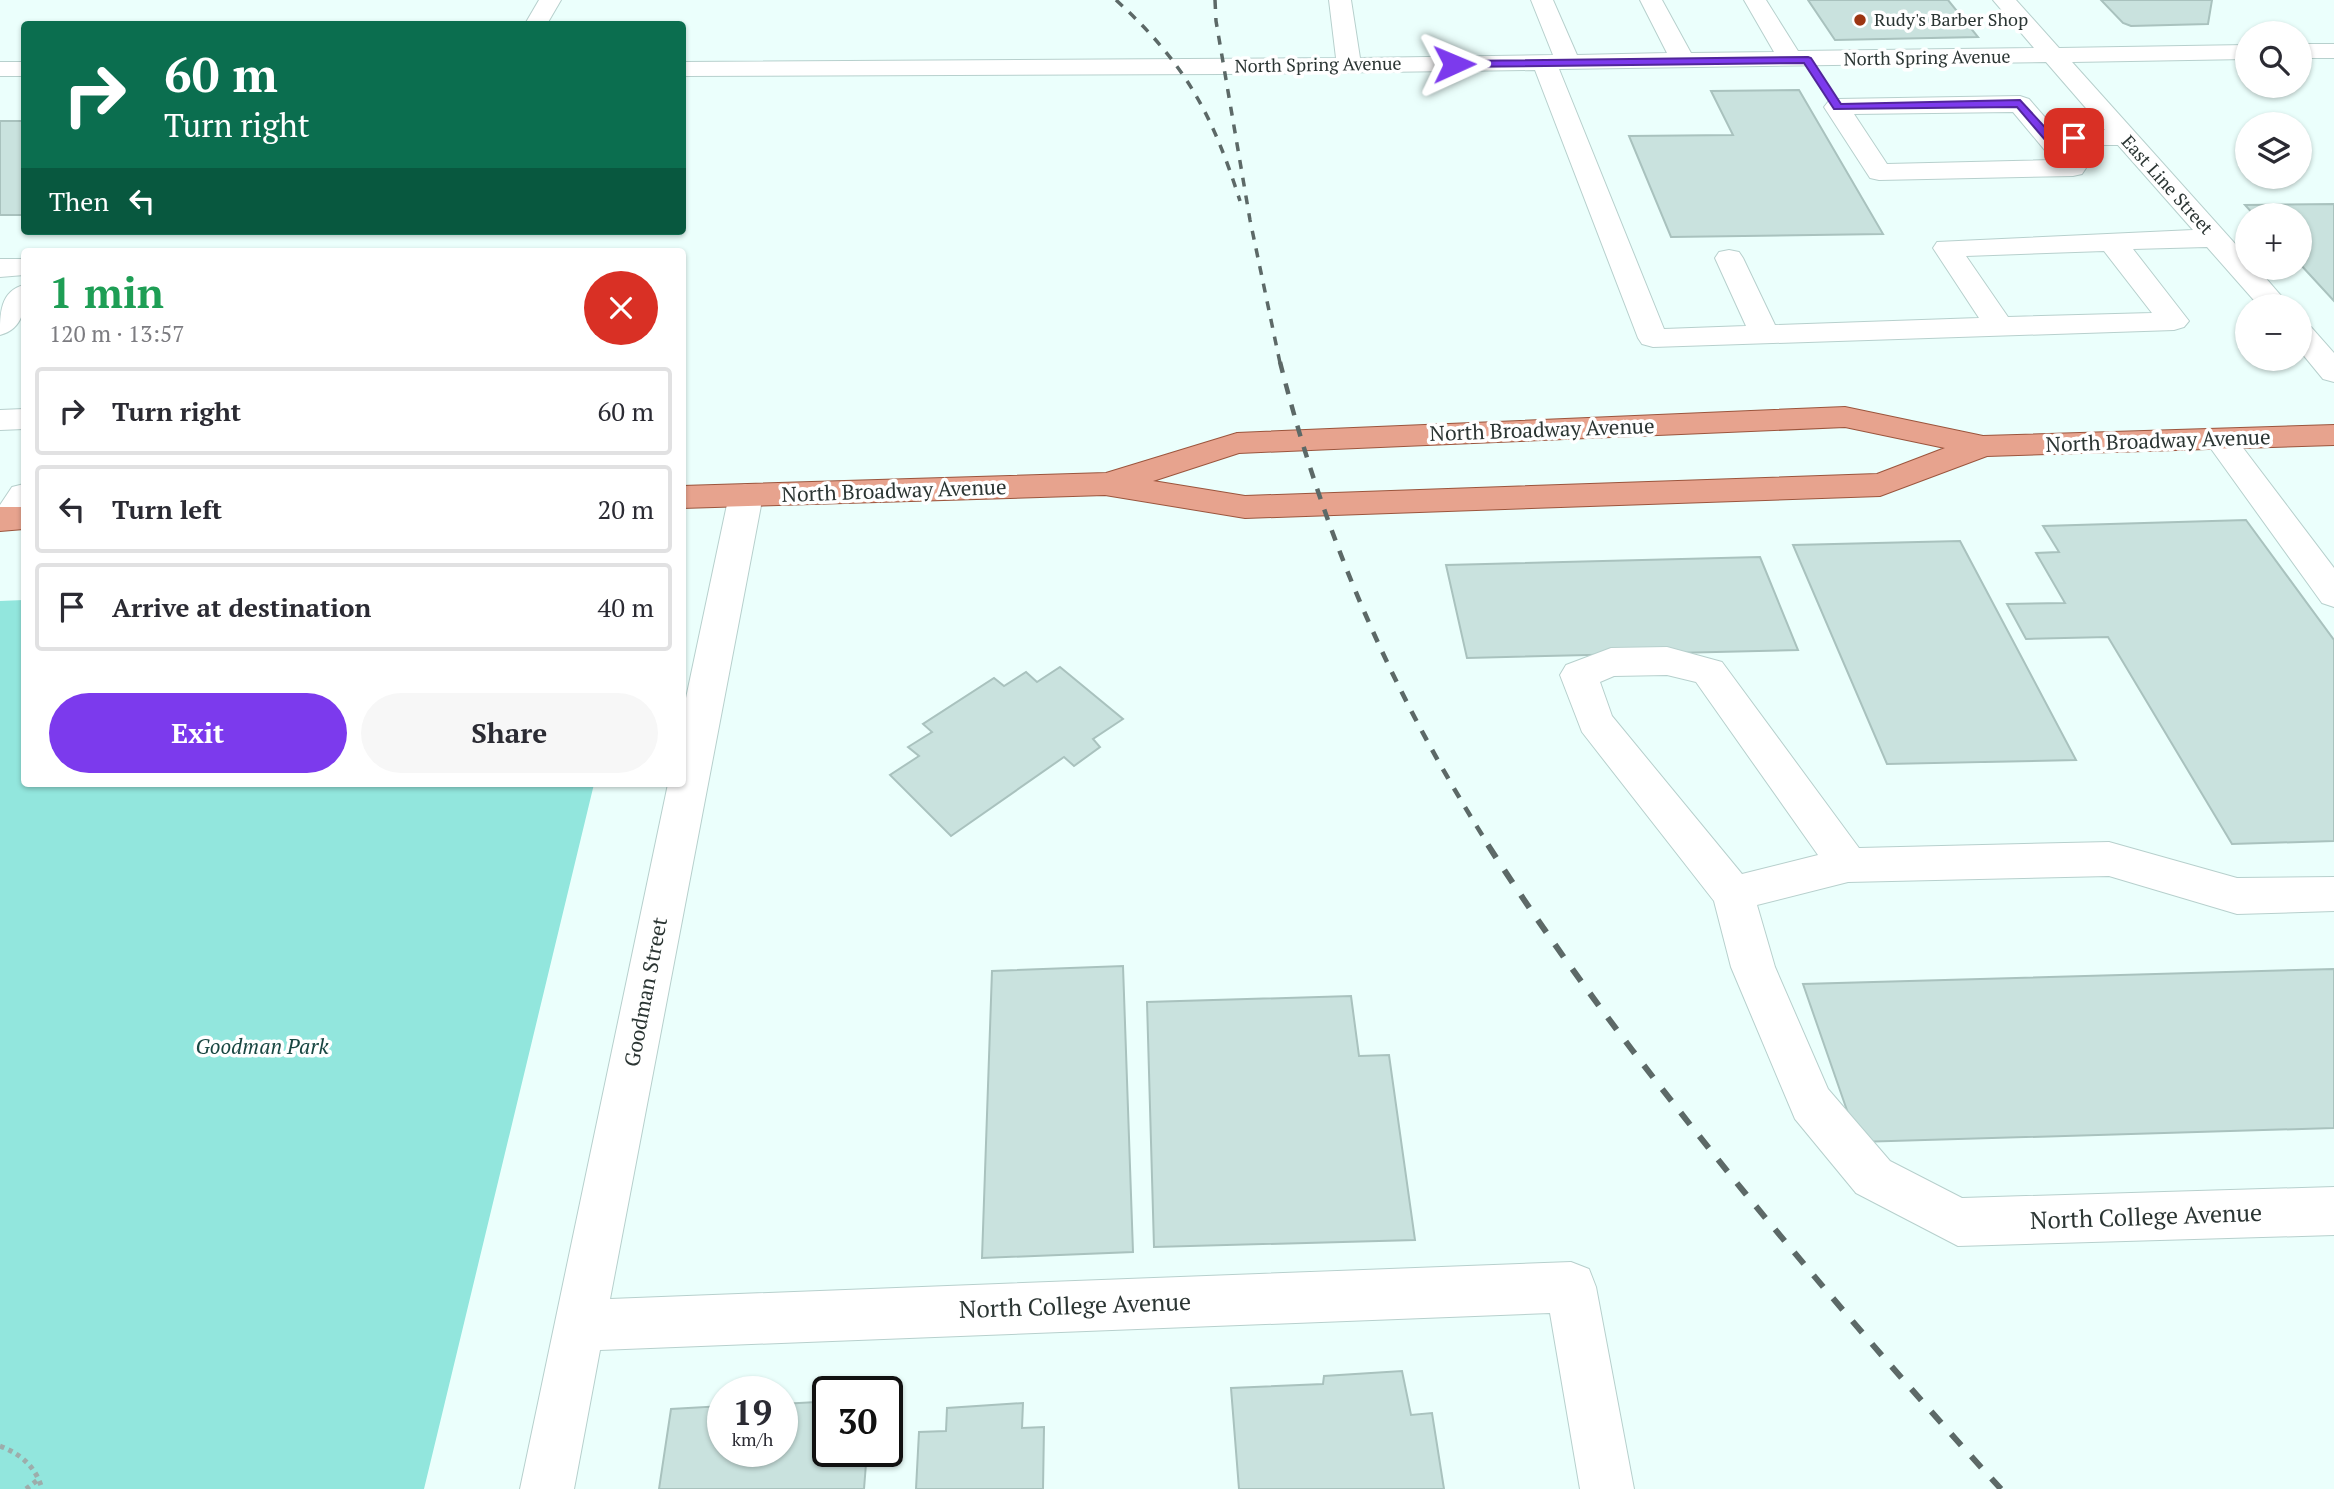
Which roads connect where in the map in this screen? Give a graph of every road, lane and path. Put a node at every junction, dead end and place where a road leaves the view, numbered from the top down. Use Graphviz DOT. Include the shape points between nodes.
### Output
graph roads {
  1 [pos="550,0"];
  2 [pos="1340,0"];
  3 [pos="1542,0"];
  4 [pos="1651,0"];
  5 [pos="1755,0"];
  6 [pos="2004,0"];
  7 [pos="538,21"];
  8 [pos="2312,51"];
  9 [pos="2334,51"];
  10 [pos="2235,52"];
  11 [pos="2051,56"];
  12 [pos="1683,61"];
  13 [pos="1556,62"];
  14 [pos="1349,65"];
  15 [pos="0,69"];
  16 [pos="21,69"];
  17 [pos="686,69"];
  18 [pos="1816,79"];
  19 [pos="2124,137"];
  20 [pos="2049,138"];
  21 [pos="2214,239"];
  22 [pos="2112,242"];
  23 [pos="1729,258"];
  24 [pos="21,267"];
  25 [pos="0,268"];
  26 [pos="2264,294"];
  27 [pos="21,298"];
  28 [pos="0,326"];
  29 [pos="1999,326"];
  30 [pos="1765,334"];
  31 [pos="2312,347"];
  32 [pos="2334,372"];
  33 [pos="21,419"];
  34 [pos="0,420"];
  35 [pos="2334,435"];
  36 [pos="2220,439"];
  37 [pos="1983,446"];
  38 [pos="1105,484"];
  39 [pos="746,495"];
  40 [pos="686,497"];
  41 [pos="2334,594"];
  42 [pos="1848,865"];
  43 [pos="1733,894"];
  44 [pos="2334,894"];
  45 [pos="2334,1211"];
  46 [pos="578,1326"];
  47 [pos="0,1446"];
  48 [pos="39,1479"];
  49 [pos="26,1489"];
  50 [pos="42,1489"];
  51 [pos="547,1489"];
  52 [pos="1606,1489"];
  1 -- 7 [label="street"];
  2 -- 14 [label="street"];
  3 -- 13 [label="street"];
  4 -- 12 [label="street"];
  5 -- 18 [label="street"];
  6 -- 11 [label="street, East Line Street"];
  8 -- 9 [label="street"];
  10 -- 11 [label="street, North Spring Avenue"];
  11 -- 18 [label="street, North Spring Avenue"];
  11 -- 19 [label="street, East Line Street"];
  12 -- 13 [label="street, North Spring Avenue"];
  12 -- 18 [label="street, North Spring Avenue"];
  13 -- 14 [label="street, North Spring Avenue"];
  13 -- 30 [label="street" via="1653,338"];
  14 -- 17 [label="street, North Spring Avenue"];
  15 -- 16 [label="street"];
  18 -- 20 [label="street" via="2020,104"];
  18 -- 20 [label="street" via="1880,172 2073,168"];
  19 -- 20 [label="street"];
  19 -- 21 [label="street, East Line Street"];
  21 -- 22 [label="street"];
  21 -- 26 [label="street, East Line Street"];
  22 -- 29 [label="street" via="1947,247"];
  22 -- 29 [label="street" via="2174,321"];
  23 -- 30 [label="street"];
  24 -- 25 [label="street"];
  27 -- 28 [label="street"];
  29 -- 30 [label="street"];
  31 -- 32 [label="street"];
  33 -- 34 [label="street"];
  35 -- 36 [label="main road, North Broadway Avenue"];
  36 -- 37 [label="main road, North Broadway Avenue"];
  36 -- 41 [label="street"];
  37 -- 38 [label="main road, North Broadway Avenue" via="1880,485 1245,507"];
  37 -- 38 [label="main road, North Broadway Avenue" via="1845,417 1237,443"];
  38 -- 39 [label="main road, North Broadway Avenue"];
  39 -- 40 [label="main road, North Broadway Avenue"];
  39 -- 46 [label="street, Goodman Street"];
  42 -- 43 [label="street"];
  42 -- 43 [label="street" via="1709,672 1667,661 1611,662 1579,675 1595,722"];
  42 -- 44 [label="street" via="2109,859 2237,896"];
  43 -- 45 [label="street, North College Avenue" via="1753,967 1811,1104 1873,1177 1958,1222"];
  46 -- 51 [label="street, Goodman Street"];
  46 -- 52 [label="street, North College Avenue" via="1572,1287"];
  47 -- 48 [label="path" via="22,1457"];
  48 -- 49 [label="path"];
  48 -- 50 [label="path"];
}
